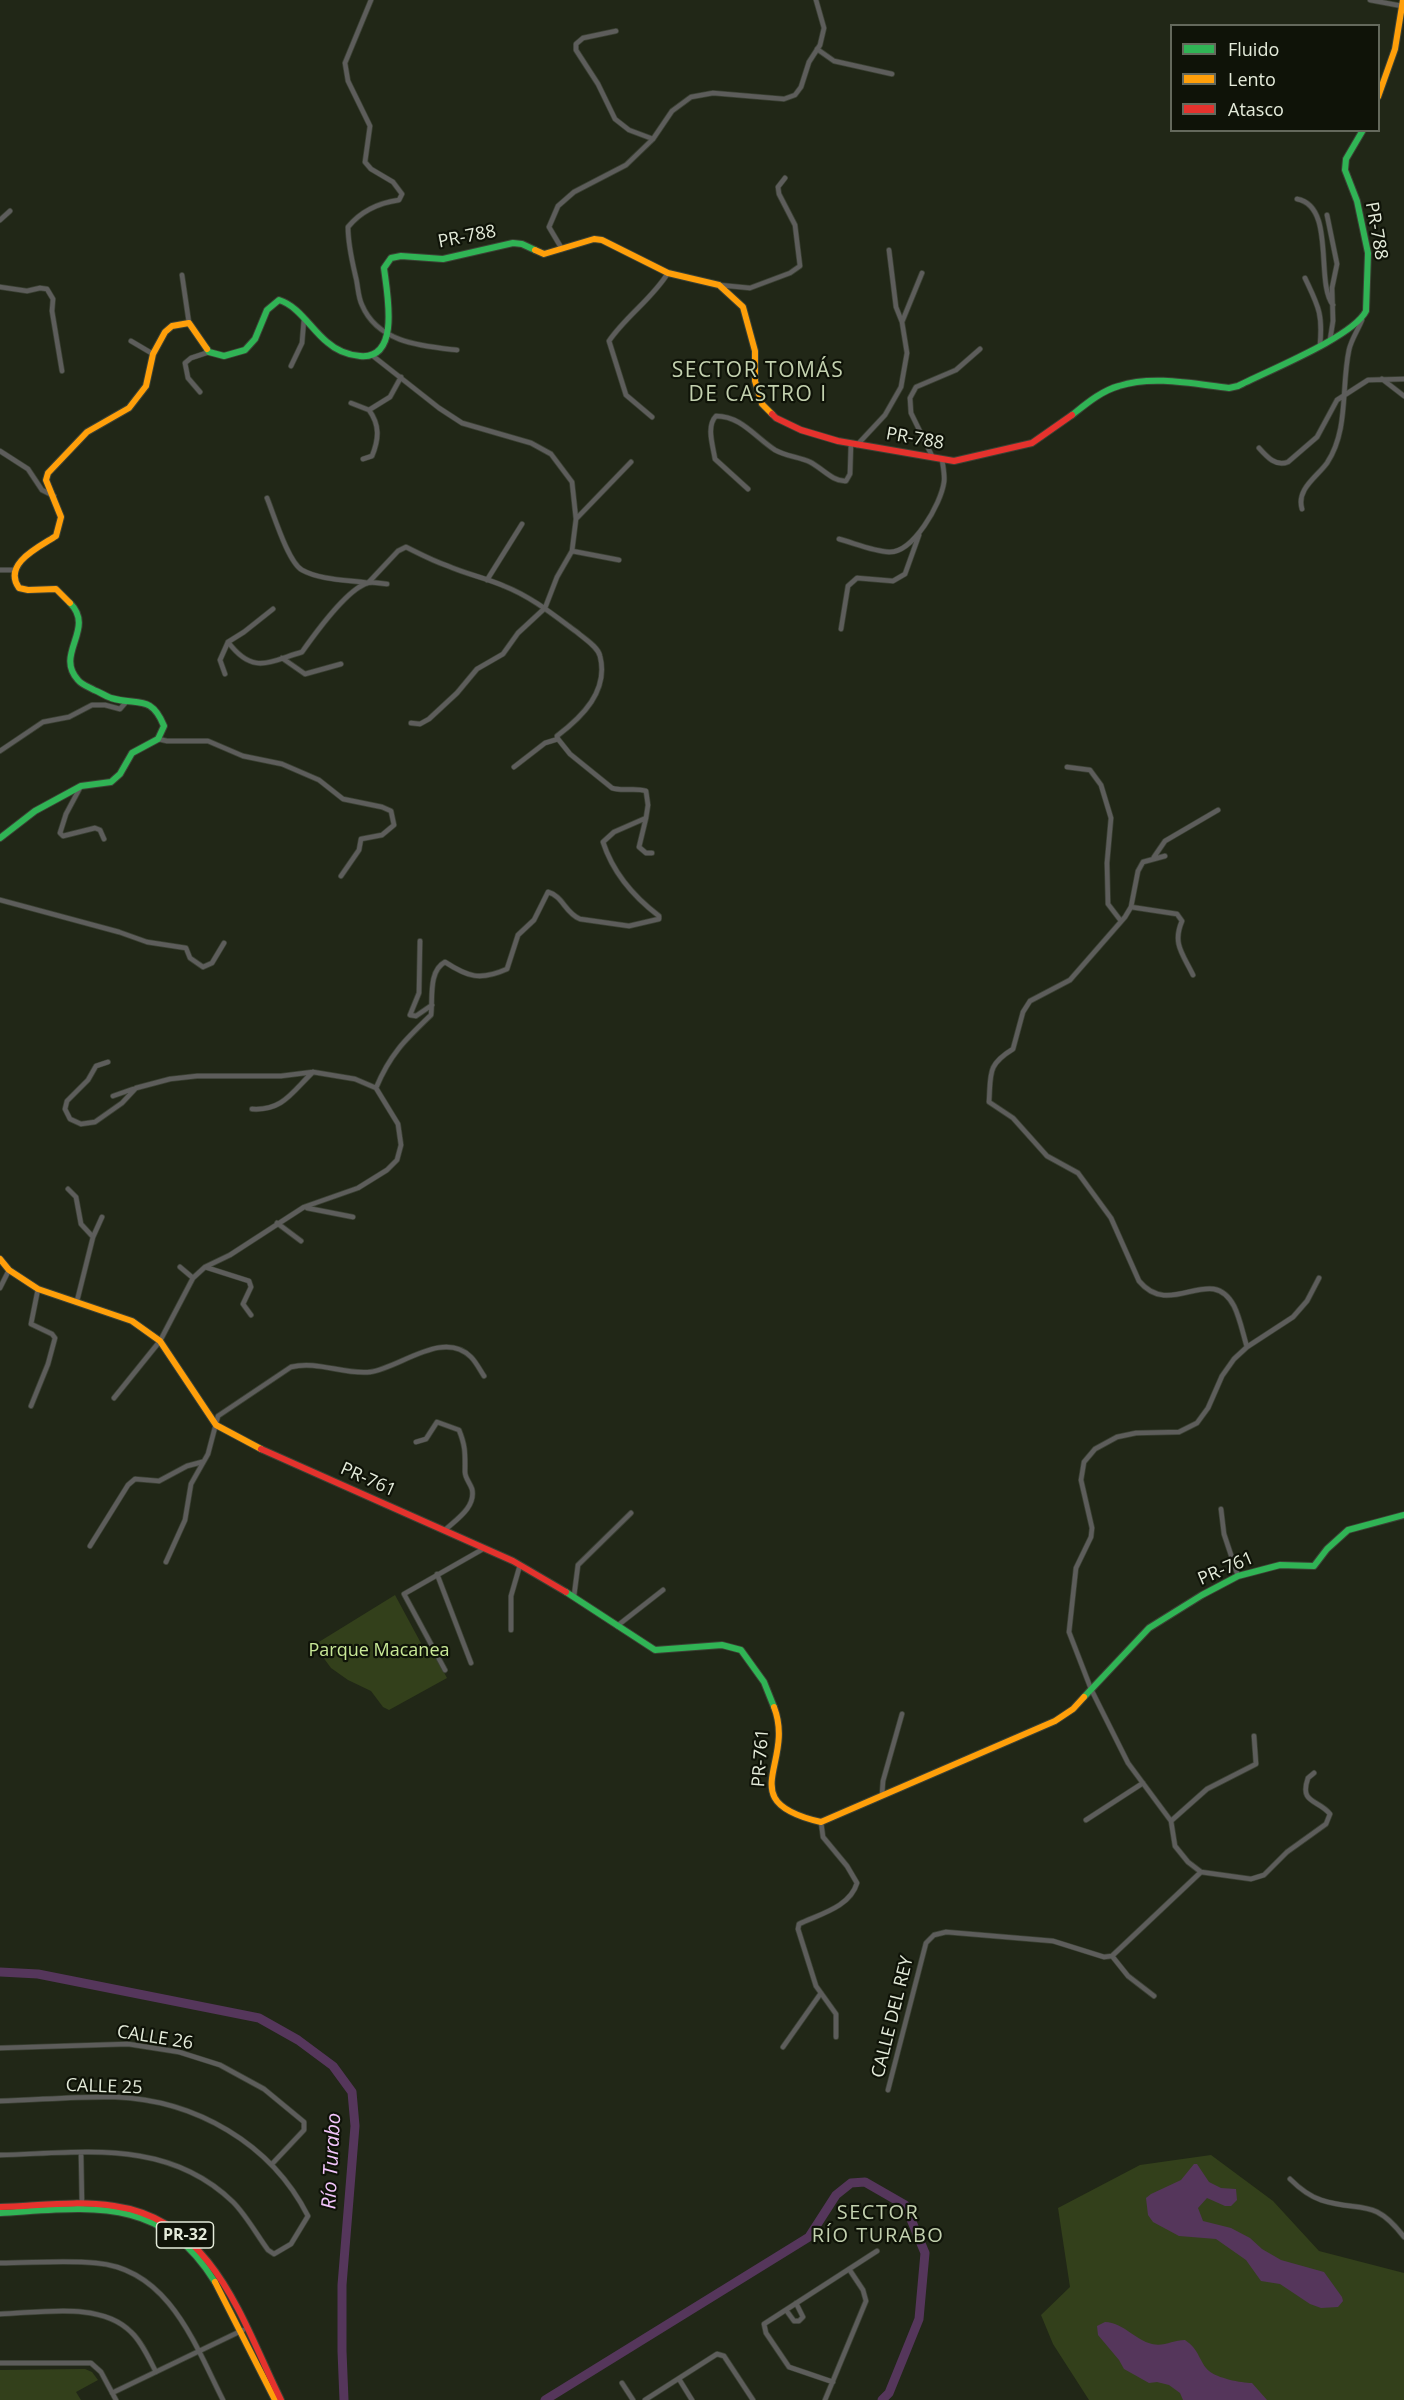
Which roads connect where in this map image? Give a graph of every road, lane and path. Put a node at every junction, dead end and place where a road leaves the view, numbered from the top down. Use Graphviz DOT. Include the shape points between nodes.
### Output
graph roads {
  1 [pos="371,0"];
  2 [pos="816,0"];
  3 [pos="1370,0"];
  4 [pos="1403,8"];
  5 [pos="616,31"];
  6 [pos="818,49"];
  7 [pos="892,74"];
  8 [pos="1380,92"];
  9 [pos="1362,132"];
  10 [pos="653,139"];
  11 [pos="785,178"];
  12 [pos="1297,199"];
  13 [pos="10,211"];
  14 [pos="1327,215"];
  15 [pos="0,220"];
  16 [pos="562,249"];
  17 [pos="889,250"];
  18 [pos="668,273"];
  19 [pos="922,273"];
  20 [pos="182,275"];
  21 [pos="1305,278"];
  22 [pos="719,285"];
  23 [pos="0,287"];
  24 [pos="1333,306"];
  25 [pos="304,319"];
  26 [pos="1362,319"];
  27 [pos="189,322"];
  28 [pos="902,322"];
  29 [pos="386,333"];
  30 [pos="1330,340"];
  31 [pos="131,341"];
  32 [pos="1320,345"];
  33 [pos="980,349"];
  34 [pos="457,350"];
  35 [pos="210,352"];
  36 [pos="153,354"];
  37 [pos="374,356"];
  38 [pos="291,366"];
  39 [pos="62,371"];
  40 [pos="401,377"];
  41 [pos="1381,378"];
  42 [pos="1404,379"];
  43 [pos="200,392"];
  44 [pos="1346,395"];
  45 [pos="1404,396"];
  46 [pos="351,403"];
  47 [pos="369,410"];
  48 [pos="652,417"];
  49 [pos="854,444"];
  50 [pos="1259,448"];
  51 [pos="0,451"];
  52 [pos="932,456"];
  53 [pos="363,459"];
  54 [pos="942,459"];
  55 [pos="631,462"];
  56 [pos="748,489"];
  57 [pos="54,496"];
  58 [pos="267,498"];
  59 [pos="1302,509"];
  60 [pos="576,519"];
  61 [pos="522,524"];
  62 [pos="919,534"];
  63 [pos="838,539"];
  64 [pos="572,551"];
  65 [pos="619,560"];
  66 [pos="0,570"];
  67 [pos="14,570"];
  68 [pos="487,580"];
  69 [pos="368,583"];
  70 [pos="387,584"];
  71 [pos="545,608"];
  72 [pos="273,609"];
  73 [pos="842,629"];
  74 [pos="228,642"];
  75 [pos="282,658"];
  76 [pos="341,664"];
  77 [pos="225,674"];
  78 [pos="127,701"];
  79 [pos="411,723"];
  80 [pos="158,739"];
  81 [pos="558,739"];
  82 [pos="0,751"];
  83 [pos="514,767"];
  84 [pos="1067,767"];
  85 [pos="81,786"];
  86 [pos="1218,810"];
  87 [pos="646,818"];
  88 [pos="0,838"];
  89 [pos="104,839"];
  90 [pos="652,853"];
  91 [pos="1165,856"];
  92 [pos="1155,857"];
  93 [pos="341,876"];
  94 [pos="0,900"];
  95 [pos="1131,907"];
  96 [pos="1121,921"];
  97 [pos="420,941"];
  98 [pos="224,943"];
  99 [pos="1193,975"];
  100 [pos="432,1005"];
  101 [pos="108,1062"];
  102 [pos="313,1072"];
  103 [pos="136,1088"];
  104 [pos="376,1088"];
  105 [pos="113,1096"];
  106 [pos="252,1109"];
  107 [pos="68,1190"];
  108 [pos="304,1207"];
  109 [pos="102,1217"];
  110 [pos="353,1217"];
  111 [pos="277,1223"];
  112 [pos="93,1237"];
  113 [pos="301,1240"];
  114 [pos="0,1259"];
  115 [pos="180,1266"];
  116 [pos="205,1267"];
  117 [pos="9,1270"];
  118 [pos="193,1278"];
  119 [pos="1319,1278"];
  120 [pos="0,1288"];
  121 [pos="38,1289"];
  122 [pos="77,1301"];
  123 [pos="251,1315"];
  124 [pos="160,1341"];
  125 [pos="1247,1347"];
  126 [pos="484,1376"];
  127 [pos="114,1398"];
  128 [pos="31,1407"];
  129 [pos="216,1425"];
  130 [pos="416,1442"];
  131 [pos="202,1462"];
  132 [pos="1221,1509"];
  133 [pos="631,1513"];
  134 [pos="1404,1515"];
  135 [pos="445,1530"];
  136 [pos="90,1546"];
  137 [pos="483,1549"];
  138 [pos="166,1562"];
  139 [pos="520,1565"];
  140 [pos="437,1574"];
  141 [pos="1238,1576"];
  142 [pos="663,1590"];
  143 [pos="574,1596"];
  144 [pos="617,1626"];
  145 [pos="511,1630"];
  146 [pos="471,1663"];
  147 [pos="445,1670"];
  148 [pos="1091,1689"];
  149 [pos="902,1714"];
  150 [pos="1254,1737"];
  151 [pos="1314,1773"];
  152 [pos="1143,1783"];
  153 [pos="882,1795"];
  154 [pos="1086,1820"];
  155 [pos="1171,1821"];
  156 [pos="820,1822"];
  157 [pos="1201,1872"];
  158 [pos="1112,1956"];
  159 [pos="821,1993"];
  160 [pos="1154,1996"];
  161 [pos="836,2037"];
  162 [pos="783,2047"];
  163 [pos="0,2048"];
  164 [pos="888,2090"];
  165 [pos="0,2101"];
  166 [pos="81,2153"];
  167 [pos="0,2155"];
  168 [pos="272,2164"];
  169 [pos="1290,2179"];
  170 [pos="0,2207"];
  171 [pos="82,2208"];
  172 [pos="0,2212"];
  173 [pos="1404,2237"];
  174 [pos="877,2251"];
  175 [pos="0,2264"];
  176 [pos="849,2269"];
  177 [pos="796,2303"];
  178 [pos="786,2310"];
  179 [pos="0,2314"];
  180 [pos="243,2330"];
  181 [pos="199,2351"];
  182 [pos="0,2363"];
  183 [pos="156,2372"];
  184 [pos="678,2379"];
  185 [pos="833,2382"];
  186 [pos="622,2383"];
  187 [pos="112,2393"];
  188 [pos="116,2400"];
  189 [pos="223,2400"];
  190 [pos="275,2400"];
  191 [pos="281,2400"];
  192 [pos="633,2400"];
  193 [pos="645,2400"];
  194 [pos="692,2400"];
  195 [pos="753,2400"];
  196 [pos="825,2400"];
  1 -- 29 [label="street" via="345,63 348,81 370,126 365,162 393,182 402,194 399,200 382,202 356,217 348,227 348,245 362,305"];
  2 -- 6 [label="street" via="824,28"];
  3 -- 4 [label="street"];
  4 -- 8 [label="street" via="1396,49"];
  5 -- 10 [label="street" via="583,38 576,44 576,50 615,119 629,130"];
  6 -- 7 [label="street" via="834,61"];
  6 -- 10 [label="street" via="795,95 784,99 713,93 691,97 672,111"];
  9 -- 26 [label="street, PR-788 / PR-788" via="1346,159 1345,170 1357,201 1368,253 1366,311"];
  10 -- 16 [label="street" via="626,165 574,192 558,206 549,226"];
  11 -- 22 [label="street" via="778,187 779,194 795,225 800,266 750,288"];
  12 -- 24 [label="street" via="1310,206 1318,220 1327,290"];
  13 -- 15 [label="street"];
  14 -- 24 [label="street" via="1337,264"];
  16 -- 18 [label="street, PR-788 / PR-788" via="602,240"];
  16 -- 29 [label="street, PR-788 / PR-788" via="544,254 513,243 443,259 392,258 384,268"];
  17 -- 28 [label="street" via="896,307"];
  18 -- 22 [label="street, PR-788 / PR-788"];
  18 -- 48 [label="street" via="609,341 626,395"];
  19 -- 28 [label="street"];
  20 -- 27 [label="street"];
  21 -- 32 [label="street" via="1323,322"];
  22 -- 49 [label="street, PR-788 / PR-788" via="743,307 755,351 755,381 762,404 776,418 801,430"];
  23 -- 39 [label="street" via="47,290 53,299"];
  24 -- 30 [label="street"];
  25 -- 35 [label="street" via="289,303 279,300 267,309 255,339 245,350 224,356"];
  25 -- 37 [label="street" via="335,349 358,357"];
  25 -- 38 [label="street" via="302,343"];
  26 -- 30 [label="street, PR-788 / PR-788"];
  26 -- 44 [label="street" via="1349,349"];
  27 -- 35 [label="street"];
  27 -- 36 [label="street" via="165,332"];
  28 -- 49 [label="street" via="907,353 901,387 885,415"];
  29 -- 34 [label="street" via="414,345"];
  29 -- 37 [label="street, PR-788 / PR-788" via="383,347"];
  30 -- 32 [label="street, PR-788 / PR-788"];
  31 -- 36 [label="street"];
  32 -- 54 [label="street, PR-788 / PR-788" via="1238,386 1162,381 1120,385 1103,392 1032,443 978,458"];
  33 -- 52 [label="street" via="956,369 916,387 910,398 911,413"];
  35 -- 43 [label="street" via="185,363 188,378"];
  36 -- 57 [label="street" via="146,386 129,408 87,432 48,473 46,480"];
  37 -- 40 [label="street"];
  40 -- 47 [label="street" via="390,397"];
  40 -- 60 [label="street" via="462,423 531,443 551,454 572,482"];
  41 -- 42 [label="street"];
  41 -- 44 [label="street" via="1368,380"];
  41 -- 45 [label="street"];
  44 -- 50 [label="street" via="1337,400 1317,437 1288,462 1272,461"];
  44 -- 59 [label="street" via="1335,449 1307,483 1300,503"];
  46 -- 47 [label="street"];
  47 -- 53 [label="street" via="377,422 377,443 372,456"];
  49 -- 52 [label="street, PR-788 / PR-788"];
  49 -- 56 [label="street" via="850,474 840,482 810,462 777,451 736,420 716,416 712,418 711,430 715,459"];
  51 -- 57 [label="street" via="28,469 42,490"];
  52 -- 54 [label="street, PR-788 / PR-788"];
  54 -- 62 [label="street" via="945,480 941,497"];
  55 -- 60 [label="street"];
  57 -- 67 [label="street" via="61,517 56,536 24,557"];
  58 -- 69 [label="street" via="301,570"];
  60 -- 64 [label="street"];
  61 -- 68 [label="street"];
  62 -- 63 [label="street" via="902,549 889,552"];
  62 -- 73 [label="street" via="905,574 893,580 857,578 848,586"];
  64 -- 65 [label="street"];
  64 -- 71 [label="street"];
  66 -- 67 [label="street"];
  67 -- 78 [label="street" via="19,588 56,589 76,609 80,628 69,658 79,682 111,698"];
  68 -- 69 [label="street" via="406,547"];
  68 -- 71 [label="street"];
  69 -- 70 [label="street"];
  69 -- 75 [label="street" via="324,620 303,652"];
  71 -- 79 [label="street" via="518,633 503,654 477,669 429,719"];
  71 -- 81 [label="street" via="600,654 600,679 594,700"];
  72 -- 74 [label="street"];
  74 -- 75 [label="street" via="249,663"];
  74 -- 77 [label="street" via="220,660"];
  75 -- 76 [label="street" via="305,674"];
  78 -- 80 [label="street" via="147,703 158,711 164,726"];
  78 -- 82 [label="street" via="120,709 92,705 69,717 43,722"];
  80 -- 85 [label="street" via="132,753 111,782"];
  80 -- 93 [label="street" via="208,741 243,756 282,764 319,780 343,799 391,811 394,825 382,835 361,839 359,850"];
  81 -- 83 [label="street" via="545,743"];
  81 -- 87 [label="street" via="570,754 612,788 646,791"];
  84 -- 96 [label="street" via="1090,770 1101,785 1111,818 1108,904"];
  85 -- 88 [label="street" via="35,811"];
  85 -- 89 [label="street" via="60,833 63,836 95,828"];
  86 -- 92 [label="street" via="1165,841"];
  87 -- 90 [label="street" via="639,847"];
  87 -- 100 [label="street" via="614,832 603,842 622,879 658,919 630,926 580,919 572,916 557,894 548,892 534,920 518,935 507,969 476,977 445,962 440,964 434,976"];
  91 -- 92 [label="street"];
  92 -- 95 [label="street" via="1143,862 1138,871"];
  94 -- 98 [label="street" via="147,942 186,948 190,958 203,967 212,963"];
  95 -- 96 [label="street"];
  95 -- 99 [label="street" via="1177,914 1182,921 1177,941"];
  96 -- 125 [label="street" via="1070,980 1030,1001 1023,1012 1014,1049 998,1058 992,1070 989,1102 1013,1118 1047,1156 1078,1173 1111,1218 1145,1288 1174,1297 1207,1287 1224,1292 1234,1306"];
  97 -- 100 [label="street" via="419,993 410,1015 416,1016"];
  100 -- 104 [label="street" via="430,1015 385,1065"];
  101 -- 103 [label="street" via="96,1066 67,1101 65,1109 70,1119 81,1124 95,1122"];
  102 -- 103 [label="street" via="197,1076"];
  102 -- 104 [label="street" via="355,1079"];
  102 -- 106 [label="street" via="278,1106"];
  103 -- 105 [label="street"];
  104 -- 108 [label="street" via="398,1124 401,1145 397,1160 358,1188"];
  107 -- 112 [label="street" via="76,1197 81,1224"];
  108 -- 110 [label="street"];
  108 -- 111 [label="street"];
  109 -- 112 [label="street"];
  111 -- 113 [label="street"];
  111 -- 116 [label="street"];
  112 -- 122 [label="street"];
  114 -- 117 [label="street, PR-761 / PR-761"];
  115 -- 118 [label="street"];
  116 -- 118 [label="street"];
  116 -- 123 [label="street" via="249,1281 243,1304"];
  117 -- 120 [label="street"];
  117 -- 121 [label="street, PR-761 / PR-761"];
  118 -- 124 [label="street"];
  119 -- 125 [label="street" via="1293,1317"];
  121 -- 122 [label="street, PR-761 / PR-761"];
  121 -- 128 [label="street" via="31,1324 55,1338"];
  122 -- 124 [label="street, PR-761 / PR-761" via="132,1322"];
  124 -- 127 [label="street"];
  124 -- 129 [label="street, PR-761 / PR-761"];
  125 -- 148 [label="street" via="1222,1376 1197,1423 1179,1432 1117,1437 1095,1449 1084,1462 1081,1480 1092,1528 1076,1568 1069,1632"];
  126 -- 129 [label="street" via="470,1356 455,1348 422,1352 369,1372 299,1365 230,1407 218,1416"];
  129 -- 131 [label="street"];
  129 -- 135 [label="street, PR-761 / PR-761" via="262,1450"];
  130 -- 135 [label="street" via="426,1439 437,1422 459,1430 463,1440 467,1460 464,1474 473,1499"];
  131 -- 136 [label="street" via="159,1481 135,1479"];
  131 -- 138 [label="street" via="190,1484 185,1520"];
  132 -- 141 [label="street" via="1224,1534"];
  133 -- 143 [label="street" via="578,1565"];
  134 -- 141 [label="street, PR-761 / PR-761" via="1348,1530 1314,1566 1280,1565"];
  135 -- 137 [label="street, PR-761 / PR-761"];
  137 -- 139 [label="street, PR-761 / PR-761"];
  137 -- 140 [label="street"];
  139 -- 143 [label="street, PR-761 / PR-761"];
  139 -- 145 [label="street" via="511,1596"];
  140 -- 146 [label="street"];
  140 -- 147 [label="street" via="404,1594"];
  141 -- 148 [label="street, PR-761 / PR-761" via="1149,1628"];
  142 -- 144 [label="street"];
  143 -- 144 [label="street, PR-761 / PR-761"];
  144 -- 156 [label="street, PR-761 / PR-761" via="655,1650 722,1645 741,1650 764,1682 779,1720 773,1796 795,1816"];
  148 -- 152 [label="street" via="1128,1763"];
  148 -- 153 [label="street, PR-761 / PR-761" via="1055,1721"];
  149 -- 153 [label="street"];
  150 -- 155 [label="street" via="1256,1764 1207,1789"];
  151 -- 157 [label="street" via="1308,1778 1305,1793 1330,1814 1326,1824 1287,1852 1264,1875 1251,1879"];
  152 -- 154 [label="street"];
  152 -- 155 [label="street"];
  153 -- 156 [label="street, PR-761 / PR-761"];
  155 -- 157 [label="street" via="1175,1846"];
  156 -- 159 [label="street" via="823,1838 857,1884 853,1895 842,1904 800,1924 798,1929"];
  157 -- 158 [label="street"];
  158 -- 160 [label="street" via="1128,1976"];
  158 -- 164 [label="street, CALLE DEL REY" via="1053,1941 946,1932 934,1935 926,1943"];
  159 -- 161 [label="street" via="836,2014"];
  159 -- 162 [label="street"];
  163 -- 168 [label="street, CALLE 26" via="128,2044 180,2052 220,2065 264,2089 304,2122 304,2130"];
  165 -- 168 [label="street, CALLE 25" via="115,2097 164,2103 221,2125"];
  166 -- 167 [label="street"];
  166 -- 168 [label="street, CALLE 25" via="146,2156 193,2172 233,2202 274,2254 291,2244 308,2216 298,2196"];
  166 -- 171 [label="street"];
  169 -- 173 [label="street" via="1321,2200 1373,2210"];
  170 -- 171 [label="street, PR-32"];
  171 -- 172 [label="street, PR-32"];
  171 -- 180 [label="street, PR-32" via="112,2205 139,2211 184,2234 216,2270"];
  174 -- 176 [label="street"];
  175 -- 181 [label="street" via="98,2263 129,2272 160,2292 181,2316"];
  176 -- 177 [label="street"];
  176 -- 185 [label="street" via="866,2301"];
  177 -- 178 [label="street"];
  177 -- 178 [label="street" via="803,2317 799,2321 794,2321"];
  178 -- 185 [label="street" via="764,2324 766,2333 789,2367"];
  179 -- 183 [label="street" via="101,2314 133,2333"];
  180 -- 181 [label="street"];
  180 -- 190 [label="street, PR-32"];
  180 -- 191 [label="street, PR-32"];
  181 -- 183 [label="street"];
  181 -- 189 [label="street"];
  182 -- 187 [label="street" via="91,2363 101,2372"];
  183 -- 187 [label="street"];
  184 -- 193 [label="street"];
  184 -- 194 [label="street"];
  184 -- 195 [label="street" via="717,2354 724,2356"];
  185 -- 196 [label="street"];
  186 -- 192 [label="street"];
  187 -- 188 [label="street"];
}
